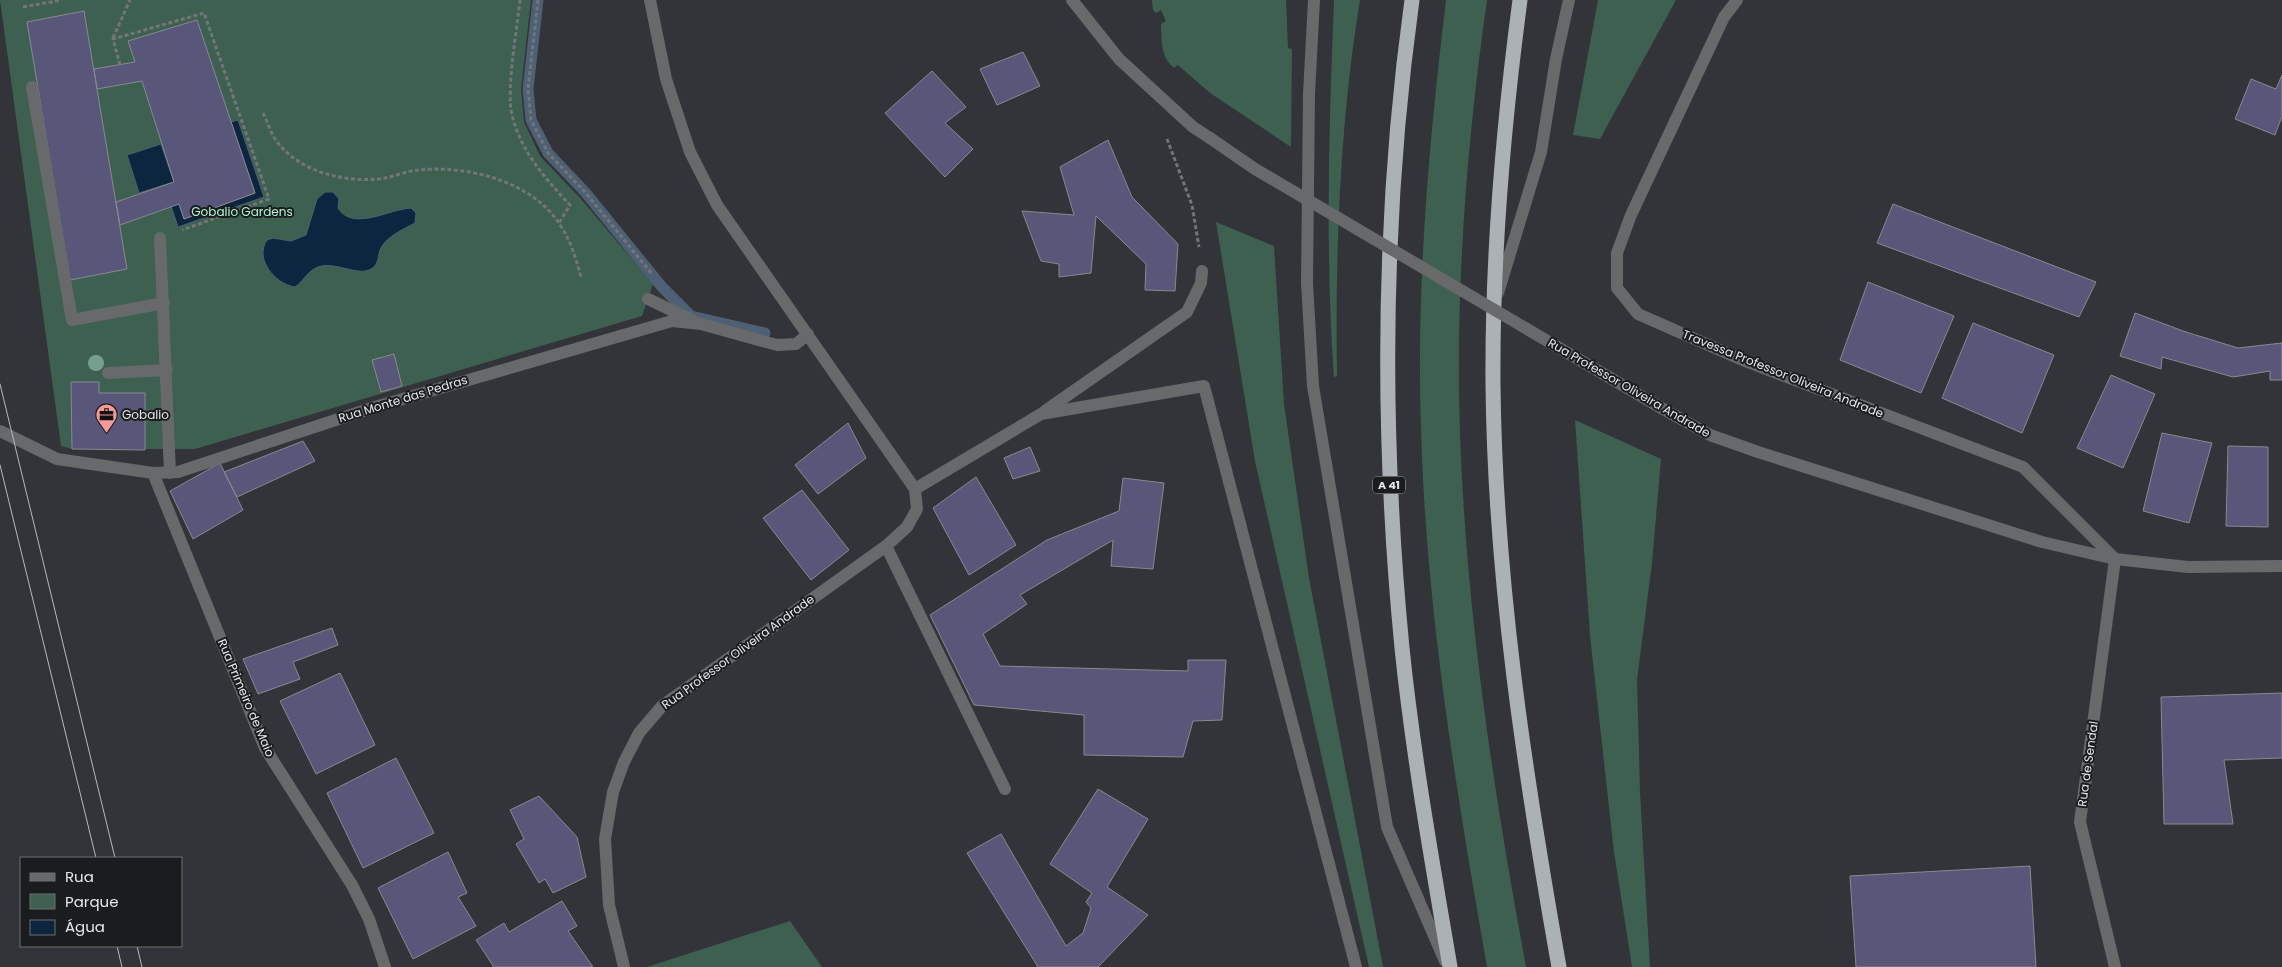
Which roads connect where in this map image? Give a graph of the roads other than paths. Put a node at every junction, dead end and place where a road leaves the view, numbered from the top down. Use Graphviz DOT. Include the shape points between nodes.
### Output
graph roads {
  1 [pos="650,0"];
  2 [pos="1072,0"];
  3 [pos="1314,0"];
  4 [pos="1412,0"];
  5 [pos="1520,0"];
  6 [pos="1569,0"];
  7 [pos="1737,0"];
  8 [pos="32,86"];
  9 [pos="160,238"];
  10 [pos="1202,271"];
  11 [pos="648,299"];
  12 [pos="164,303"];
  13 [pos="1493,308"];
  14 [pos="701,324"];
  15 [pos="808,334"];
  16 [pos="167,370"];
  17 [pos="108,372"];
  18 [pos="1041,414"];
  19 [pos="0,431"];
  20 [pos="153,473"];
  21 [pos="170,473"];
  22 [pos="915,489"];
  23 [pos="886,546"];
  24 [pos="2115,559"];
  25 [pos="2282,566"];
  26 [pos="1005,789"];
  27 [pos="385,967"];
  28 [pos="624,967"];
  29 [pos="1356,967"];
  30 [pos="1449,967"];
  31 [pos="1559,967"];
  32 [pos="2115,967"];
  1 -- 15 [label="street" via="666,79 690,152 717,205 746,250"];
  2 -- 24 [label="street, Rua Professor Oliveira Andrade, bridge" via="1118,59 1194,127 1256,169 1663,409 1710,434 1848,482 2042,542"];
  3 -- 30 [label="street" via="1309,94 1307,283 1313,386 1387,827"];
  4 -- 30 [label="highway, A 41" via="1391,206 1386,341 1387,431 1402,650"];
  5 -- 13 [label="highway" via="1507,103"];
  6 -- 13 [label="street" via="1541,152"];
  7 -- 24 [label="street, Travessa Professor Oliveira Andrade" via="1724,17 1631,215 1617,252 1617,288 1638,314 1745,361 2023,467"];
  8 -- 12 [label="street" via="72,320"];
  9 -- 12 [label="street"];
  10 -- 18 [label="street" via="1201,283 1187,312"];
  11 -- 14 [label="street"];
  12 -- 16 [label="street"];
  13 -- 31 [label="highway" via="1495,459 1508,631"];
  14 -- 15 [label="street, Rua Monte das Pedras" via="777,345 796,344"];
  14 -- 21 [label="street, Rua Monte das Pedras" via="672,320 375,407"];
  15 -- 22 [label="street"];
  16 -- 17 [label="street"];
  16 -- 21 [label="street"];
  18 -- 22 [label="street"];
  18 -- 29 [label="street" via="1204,386"];
  19 -- 20 [label="street, Rua Monte das Pedras" via="57,459"];
  20 -- 21 [label="street, Rua Monte das Pedras"];
  20 -- 27 [label="street, Rua Primeiro de Maio" via="265,748 352,885 369,919"];
  22 -- 23 [label="street, Rua Professor Oliveira Andrade" via="917,509 907,527"];
  23 -- 26 [label="street"];
  23 -- 28 [label="street, Rua Professor Oliveira Andrade" via="662,706 639,733 613,792 605,839 609,906"];
  24 -- 25 [label="street, Rua Professor Oliveira Andrade" via="2188,568"];
  24 -- 32 [label="street, Rua de Sendal" via="2080,822"];
}
